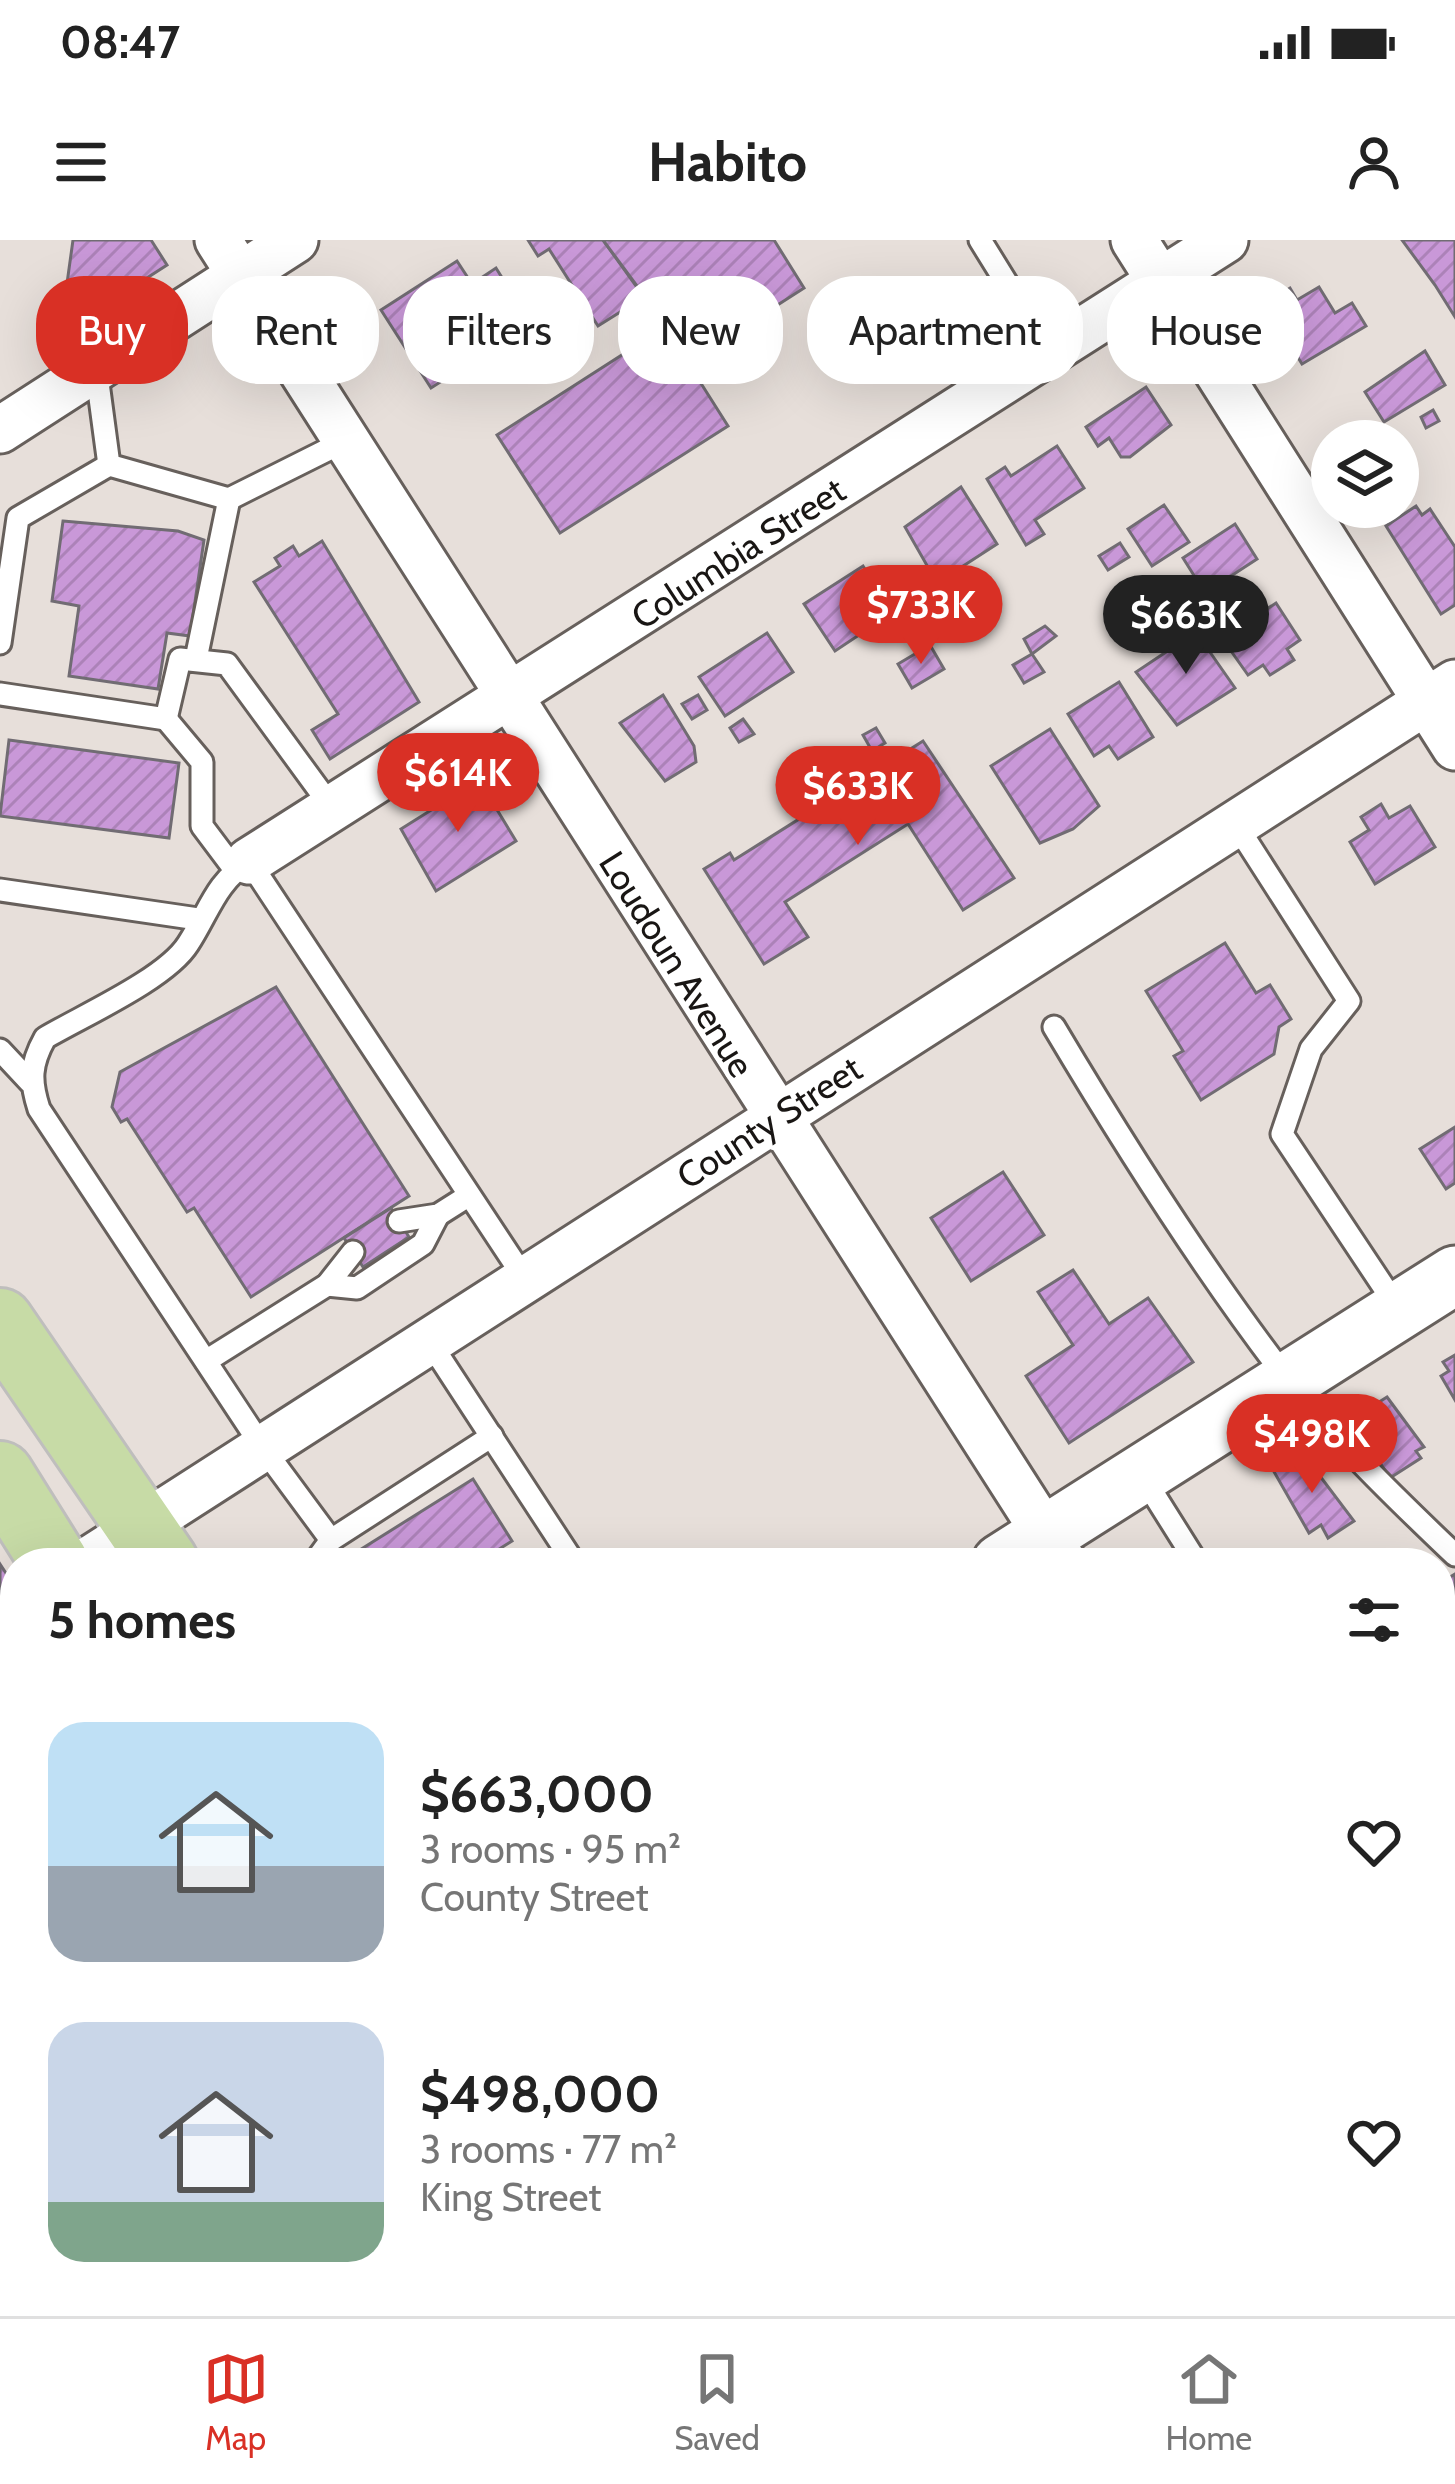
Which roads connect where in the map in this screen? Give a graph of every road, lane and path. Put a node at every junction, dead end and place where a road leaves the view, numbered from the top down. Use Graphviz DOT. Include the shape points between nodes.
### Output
graph roads {
  1 [pos="295,240"];
  2 [pos="980,240"];
  3 [pos="1134,240"];
  4 [pos="1225,240"];
  5 [pos="229,258"];
  6 [pos="1002,276"];
  7 [pos="1158,276"];
  8 [pos="1169,276"];
  9 [pos="188,292"];
  10 [pos="71,384"];
  11 [pos="98,384"];
  12 [pos="1000,384"];
  13 [pos="1231,384"];
  14 [pos="0,430"];
  15 [pos="345,441"];
  16 [pos="109,465"];
  17 [pos="229,499"];
  18 [pos="8,529"];
  19 [pos="3,598"];
  20 [pos="0,643"];
  21 [pos="196,659"];
  22 [pos="1441,692"];
  23 [pos="0,694"];
  24 [pos="509,700"];
  25 [pos="166,718"];
  26 [pos="1455,747"];
  27 [pos="333,808"];
  28 [pos="1235,824"];
  29 [pos="242,866"];
  30 [pos="0,890"];
  31 [pos="198,919"];
  32 [pos="1054,1027"];
  33 [pos="0,1050"];
  34 [pos="30,1082"];
  35 [pos="775,1118"];
  36 [pos="468,1196"];
  37 [pos="438,1215"];
  38 [pos="399,1221"];
  39 [pos="353,1252"];
  40 [pos="1455,1275"];
  41 [pos="525,1279"];
  42 [pos="327,1285"];
  43 [pos="1400,1310"];
  44 [pos="2,1323"];
  45 [pos="429,1341"];
  46 [pos="206,1361"];
  47 [pos="1289,1380"];
  48 [pos="492,1436"];
  49 [pos="263,1448"];
  50 [pos="0,1475"];
  51 [pos="1141,1475"];
  52 [pos="331,1540"];
  53 [pos="153,1545"];
  54 [pos="46,1548"];
  55 [pos="325,1548"];
  56 [pos="565,1548"];
  57 [pos="1033,1548"];
  58 [pos="1045,1548"];
  59 [pos="1187,1548"];
  60 [pos="1447,1548"];
  1 -- 5 [label="street"];
  2 -- 6 [label="lane"];
  3 -- 7 [label="street"];
  4 -- 8 [label="street, Columbia Street"];
  5 -- 9 [label="street"];
  5 -- 15 [label="street, Loudoun Avenue"];
  10 -- 14 [label="street"];
  11 -- 16 [label="lane"];
  12 -- 24 [label="street, Columbia Street"];
  13 -- 22 [label="street"];
  15 -- 17 [label="lane"];
  15 -- 24 [label="street, Loudoun Avenue"];
  16 -- 17 [label="lane"];
  16 -- 18 [label="lane"];
  17 -- 21 [label="lane"];
  18 -- 19 [label="lane"];
  19 -- 20 [label="lane"];
  21 -- 25 [label="lane" via="180,659"];
  21 -- 27 [label="lane" via="227,664"];
  22 -- 26 [label="street"];
  22 -- 28 [label="street, County Street"];
  23 -- 25 [label="lane"];
  24 -- 27 [label="street, Columbia Street"];
  24 -- 35 [label="street, Loudoun Avenue"];
  25 -- 29 [label="lane" via="202,763 202,826"];
  27 -- 29 [label="street, Columbia Street"];
  28 -- 35 [label="street, County Street"];
  28 -- 43 [label="lane" via="1349,1000 1311,1049 1282,1135"];
  29 -- 31 [label="lane"];
  29 -- 36 [label="lane"];
  30 -- 31 [label="lane"];
  31 -- 34 [label="lane" via="170,963 45,1039"];
  32 -- 47 [label="lane" via="1123,1143"];
  33 -- 34 [label="lane"];
  34 -- 46 [label="lane"];
  35 -- 41 [label="street, County Street"];
  35 -- 57 [label="street, Loudoun Avenue"];
  36 -- 37 [label="lane"];
  36 -- 41 [label="lane"];
  37 -- 38 [label="lane"];
  37 -- 42 [label="lane" via="423,1244 357,1288"];
  39 -- 42 [label="lane"];
  40 -- 43 [label="street"];
  41 -- 45 [label="street, County Street"];
  42 -- 46 [label="lane"];
  43 -- 47 [label="street"];
  44 -- 53 [label="main road"];
  45 -- 48 [label="lane"];
  45 -- 49 [label="street, County Street"];
  46 -- 49 [label="lane"];
  47 -- 51 [label="street"];
  47 -- 60 [label="lane"];
  48 -- 52 [label="lane"];
  48 -- 56 [label="lane"];
  49 -- 52 [label="lane"];
  49 -- 53 [label="street, County Street"];
  50 -- 54 [label="main road"];
  51 -- 58 [label="street"];
  51 -- 59 [label="lane"];
  52 -- 55 [label="lane"];
}
